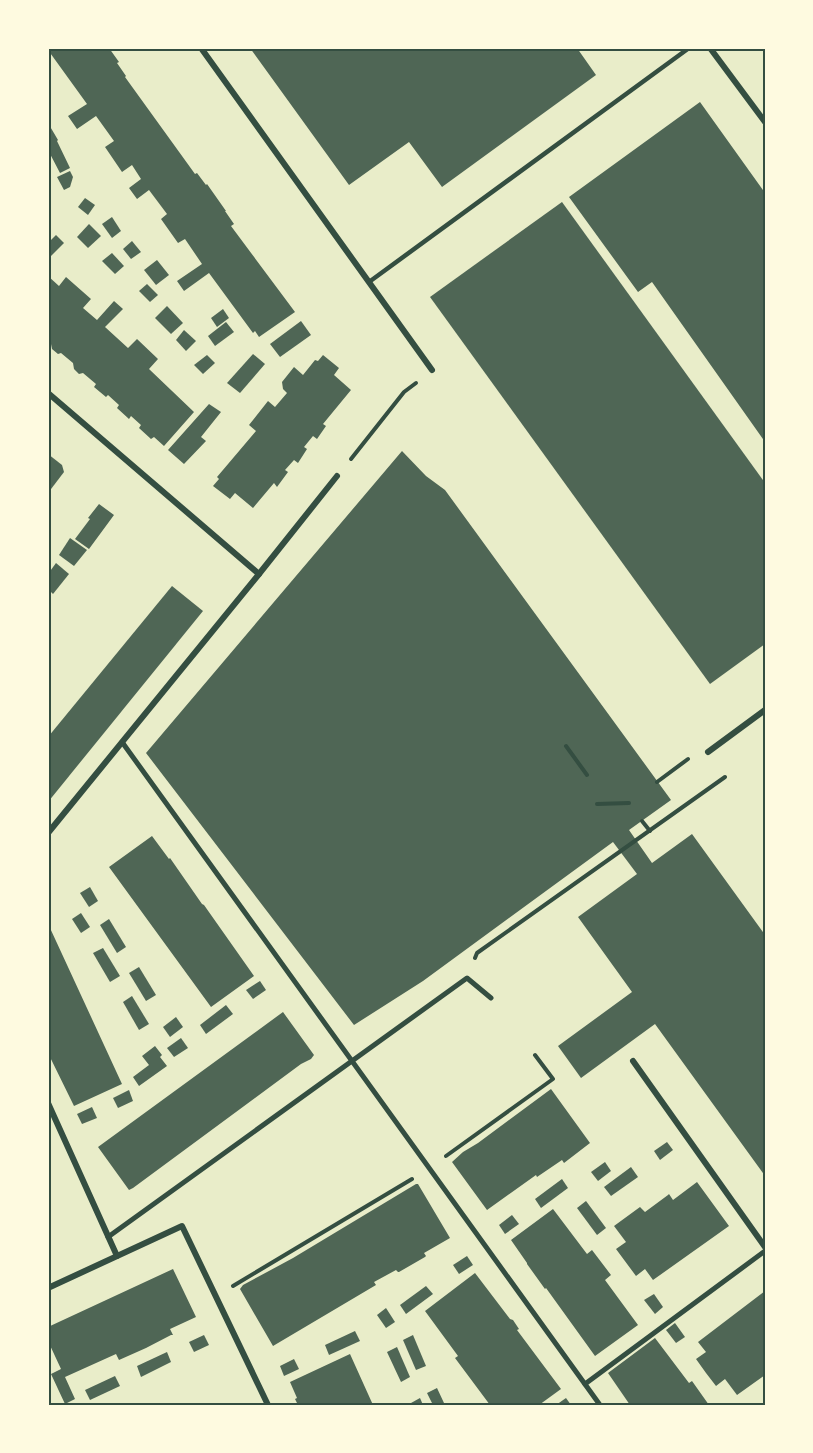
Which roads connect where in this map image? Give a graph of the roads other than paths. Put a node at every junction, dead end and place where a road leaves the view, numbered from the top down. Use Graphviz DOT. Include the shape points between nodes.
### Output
graph roads {
  1 [pos="201,48"];
  2 [pos="689,48"];
  3 [pos="710,48"];
  4 [pos="765,122"];
  5 [pos="369,282"];
  6 [pos="432,370"];
  7 [pos="48,393"];
  8 [pos="337,476"];
  9 [pos="259,574"];
  10 [pos="765,710"];
  11 [pos="122,742"];
  12 [pos="708,752"];
  13 [pos="48,833"];
  14 [pos="491,998"];
  15 [pos="352,1061"];
  16 [pos="633,1061"];
  17 [pos="48,1103"];
  18 [pos="108,1237"];
  19 [pos="765,1249"];
  20 [pos="117,1256"];
  21 [pos="48,1288"];
  22 [pos="585,1384"];
  23 [pos="268,1405"];
  24 [pos="600,1405"];
  1 -- 5 [label="street"];
  2 -- 5 [label="lane"];
  3 -- 4 [label="street"];
  5 -- 6 [label="street"];
  7 -- 9 [label="street"];
  8 -- 9 [label="street"];
  9 -- 11 [label="street"];
  10 -- 12 [label="street"];
  11 -- 13 [label="street"];
  11 -- 15 [label="street"];
  14 -- 15 [label="street" via="467,978"];
  15 -- 18 [label="street"];
  15 -- 22 [label="street"];
  16 -- 19 [label="street"];
  17 -- 18 [label="street"];
  18 -- 20 [label="street"];
  19 -- 22 [label="street"];
  20 -- 21 [label="street"];
  20 -- 23 [label="street" via="182,1226"];
  22 -- 24 [label="street"];
}
